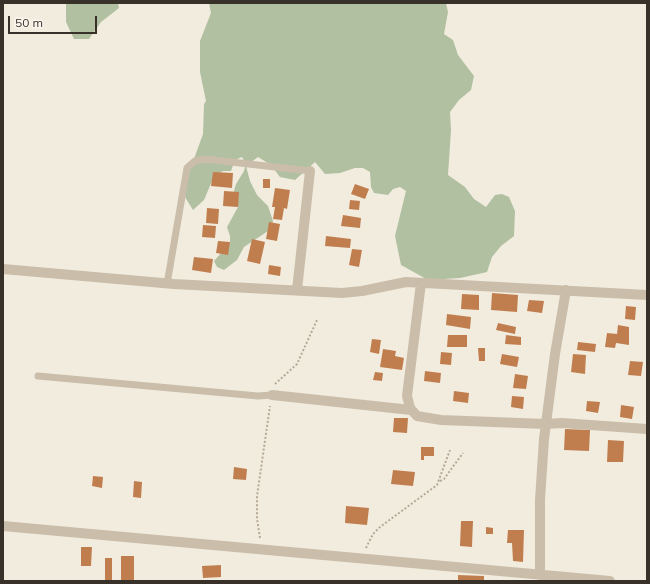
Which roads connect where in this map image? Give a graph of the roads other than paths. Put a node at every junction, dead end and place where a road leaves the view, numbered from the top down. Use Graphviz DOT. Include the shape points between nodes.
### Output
graph roads {
  1 [pos="310,171"];
  2 [pos="3,269"];
  3 [pos="420,283"];
  4 [pos="167,284"];
  5 [pos="297,290"];
  6 [pos="566,290"];
  7 [pos="647,294"];
  8 [pos="38,376"];
  9 [pos="272,394"];
  10 [pos="411,410"];
  11 [pos="546,424"];
  12 [pos="647,429"];
  13 [pos="3,526"];
  14 [pos="540,575"];
  15 [pos="610,581"];
  1 -- 4 [label="lane" via="205,159 195,161 187,168"];
  1 -- 5 [label="street"];
  2 -- 4 [label="street"];
  3 -- 5 [label="street" via="406,282 342,293"];
  3 -- 6 [label="street"];
  3 -- 10 [label="street" via="407,396"];
  4 -- 5 [label="street"];
  6 -- 7 [label="street"];
  6 -- 11 [label="street"];
  8 -- 9 [label="lane" via="250,396"];
  9 -- 10 [label="street"];
  10 -- 11 [label="street" via="422,418"];
  11 -- 12 [label="street" via="569,423"];
  11 -- 14 [label="street" via="540,500"];
  13 -- 14 [label="street"];
  14 -- 15 [label="street"];
}
